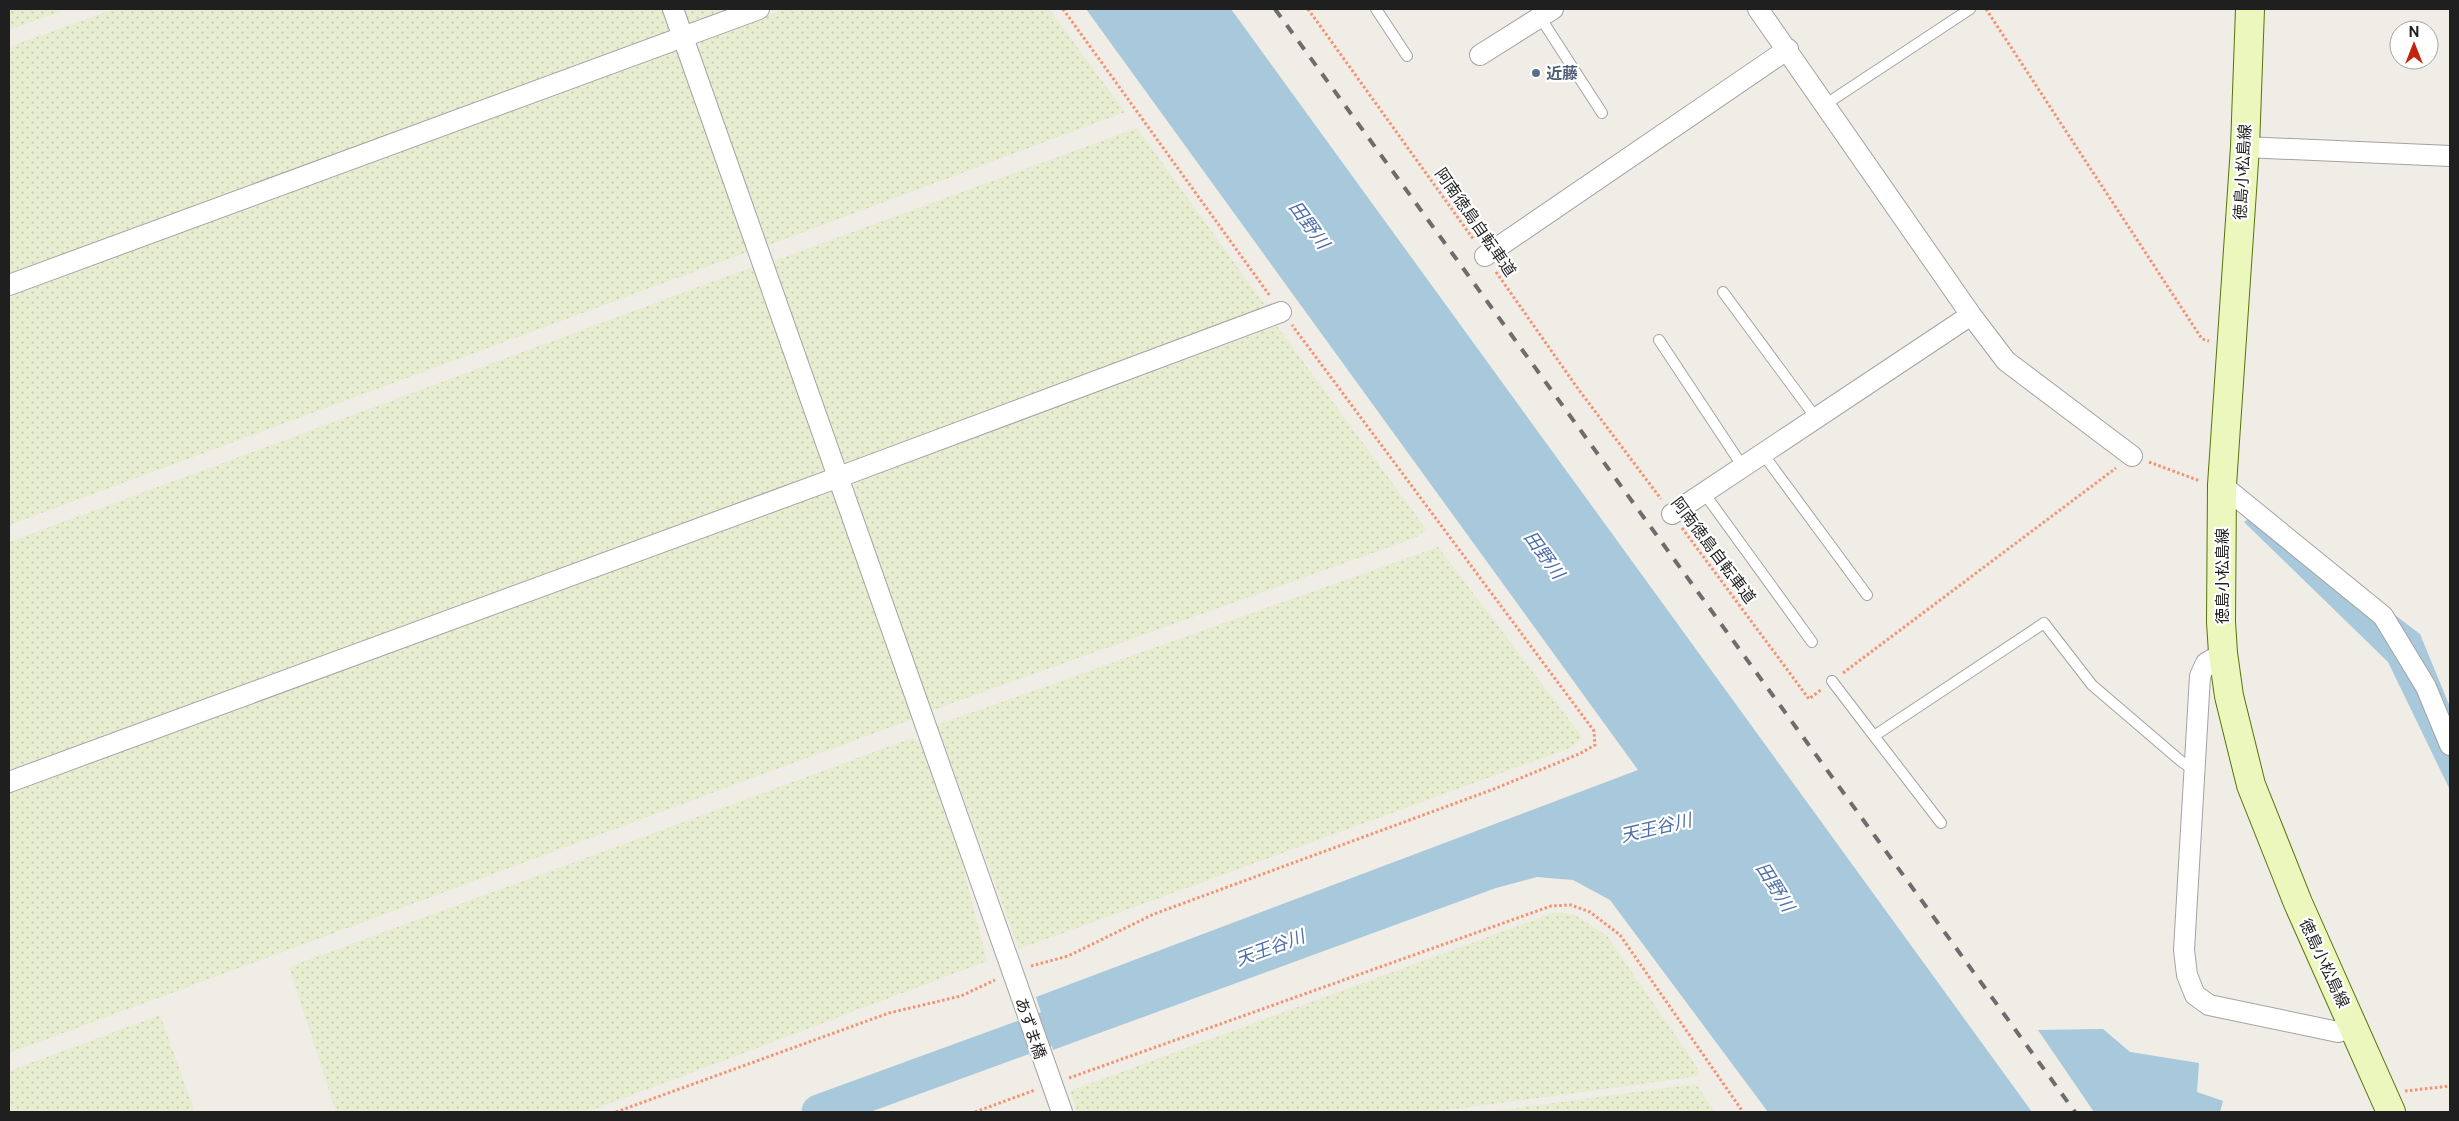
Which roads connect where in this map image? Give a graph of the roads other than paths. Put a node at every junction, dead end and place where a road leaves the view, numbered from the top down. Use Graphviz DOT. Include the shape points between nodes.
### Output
graph roads {
  1 [pos="673,9"];
  2 [pos="759,9"];
  3 [pos="1376,9"];
  4 [pos="1758,9"];
  5 [pos="1970,9"];
  6 [pos="2250,9"];
  7 [pos="1546,13"];
  8 [pos="683,37"];
  9 [pos="1788,49"];
  10 [pos="1480,55"];
  11 [pos="1407,56"];
  12 [pos="1826,104"];
  13 [pos="1602,113"];
  14 [pos="2245,147"];
  15 [pos="2450,156"];
  16 [pos="1485,256"];
  17 [pos="9,286"];
  18 [pos="1723,292"];
  19 [pos="1282,312"];
  20 [pos="1971,314"];
  21 [pos="1659,340"];
  22 [pos="1816,418"];
  23 [pos="1762,454"];
  24 [pos="2132,456"];
  25 [pos="1743,467"];
  26 [pos="839,477"];
  27 [pos="2222,485"];
  28 [pos="1704,493"];
  29 [pos="1672,514"];
  30 [pos="1867,595"];
  31 [pos="1812,642"];
  32 [pos="2223,652"];
  33 [pos="1832,681"];
  34 [pos="1874,736"];
  35 [pos="2450,745"];
  36 [pos="2194,769"];
  37 [pos="9,782"];
  38 [pos="1941,823"];
  39 [pos="2354,1027"];
  40 [pos="2388,1104"];
  41 [pos="1062,1112"];
  1 -- 8 [label="street, あずま橋"];
  2 -- 8 [label="street"];
  3 -- 11 [label="lane"];
  4 -- 9 [label="street"];
  5 -- 12 [label="lane"];
  6 -- 14 [label="main road, 徳島小松島線"];
  7 -- 10 [label="street"];
  7 -- 13 [label="lane"];
  8 -- 17 [label="street"];
  8 -- 26 [label="street, あずま橋"];
  9 -- 12 [label="street"];
  9 -- 16 [label="street"];
  12 -- 20 [label="street"];
  14 -- 15 [label="street"];
  14 -- 27 [label="main road, 徳島小松島線"];
  18 -- 22 [label="lane"];
  19 -- 26 [label="street"];
  20 -- 22 [label="street"];
  20 -- 24 [label="street" via="2006,361"];
  21 -- 25 [label="lane"];
  22 -- 23 [label="street"];
  23 -- 25 [label="street"];
  23 -- 30 [label="lane"];
  25 -- 28 [label="street"];
  26 -- 37 [label="street"];
  26 -- 41 [label="street, あずま橋"];
  27 -- 32 [label="main road, 徳島小松島線"];
  27 -- 35 [label="street" via="2383,616 2426,687"];
  28 -- 29 [label="street"];
  28 -- 31 [label="lane"];
  32 -- 36 [label="street" via="2206,663 2200,676"];
  32 -- 39 [label="main road, 徳島小松島線" via="2229,696 2251,785 2298,903"];
  33 -- 34 [label="lane"];
  34 -- 36 [label="lane" via="2044,623 2092,684"];
  34 -- 38 [label="lane"];
  36 -- 39 [label="street" via="2184,950 2187,975 2195,995 2209,1005 2338,1032"];
  39 -- 40 [label="main road, 徳島小松島線"];
}
